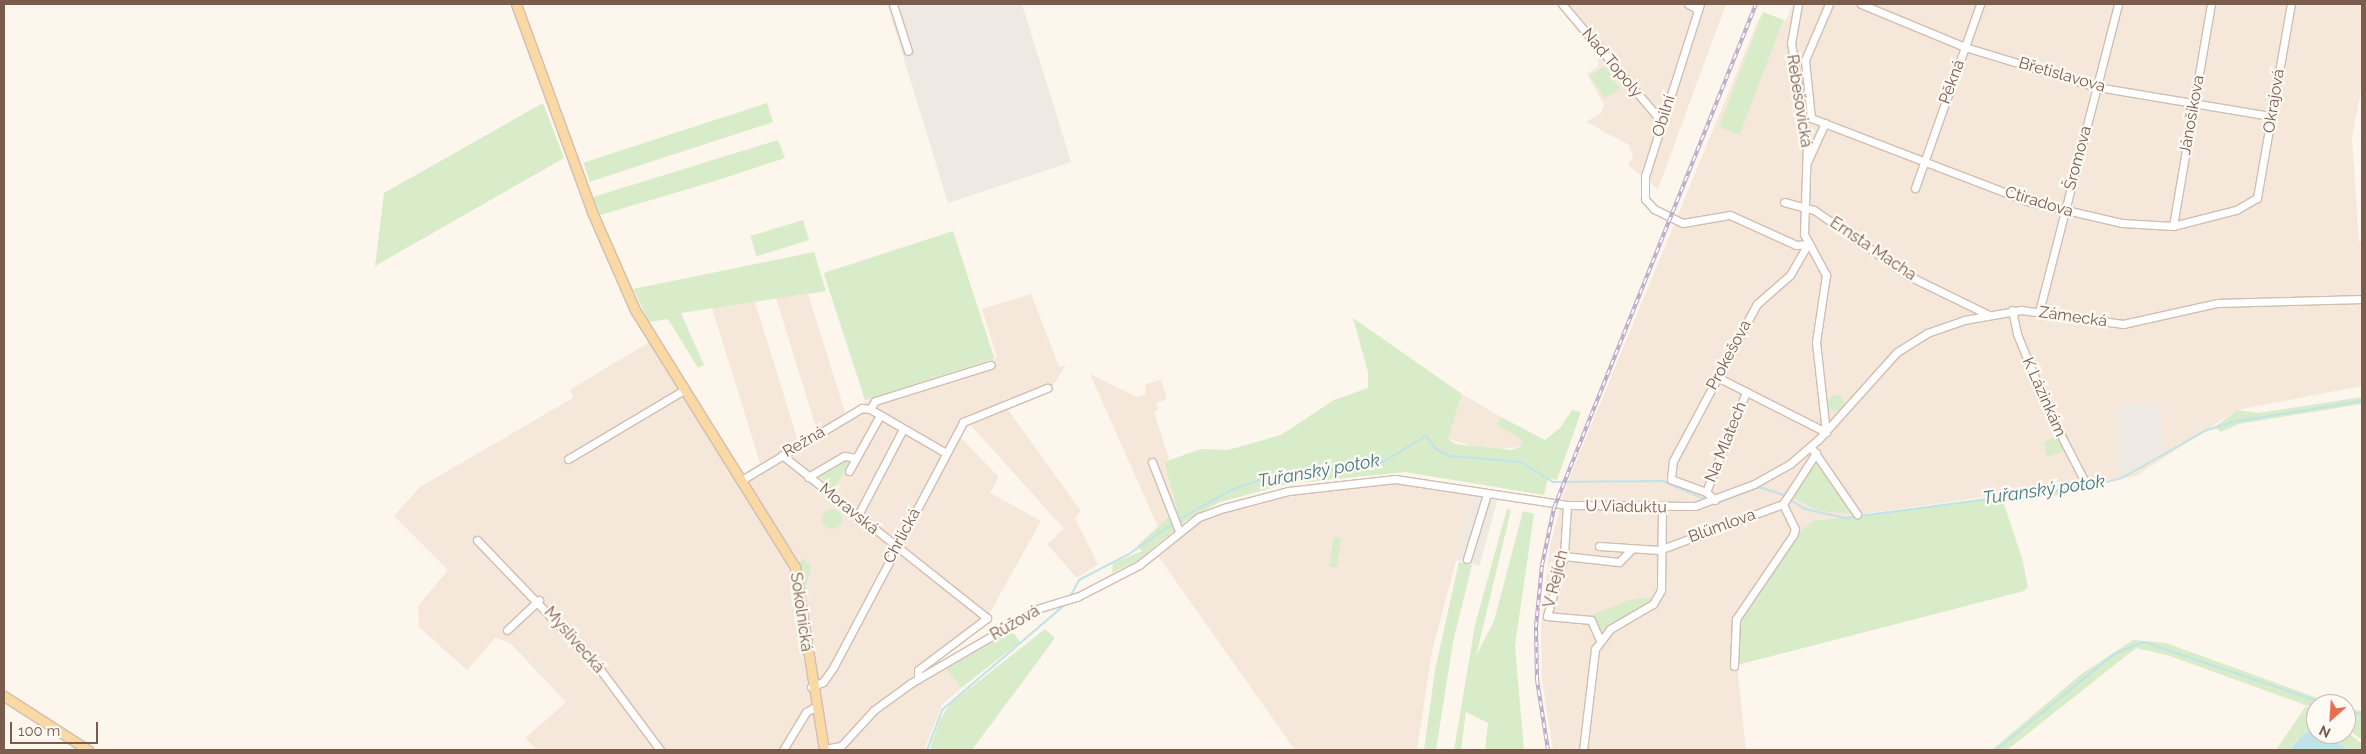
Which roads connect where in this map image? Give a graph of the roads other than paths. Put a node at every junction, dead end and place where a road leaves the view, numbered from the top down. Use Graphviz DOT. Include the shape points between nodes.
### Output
graph roads {
  1 [pos="516,4"];
  2 [pos="893,4"];
  3 [pos="1562,4"];
  4 [pos="1688,4"];
  5 [pos="1798,4"];
  6 [pos="1829,4"];
  7 [pos="1861,4"];
  8 [pos="1980,4"];
  9 [pos="2118,4"];
  10 [pos="2211,4"];
  11 [pos="2291,4"];
  12 [pos="1698,6"];
  13 [pos="1965,47"];
  14 [pos="908,51"];
  15 [pos="2097,87"];
  16 [pos="2194,104"];
  17 [pos="2270,116"];
  18 [pos="1662,122"];
  19 [pos="1825,124"];
  20 [pos="1924,161"];
  21 [pos="1807,162"];
  22 [pos="1915,188"];
  23 [pos="2257,198"];
  24 [pos="1784,202"];
  25 [pos="1806,208"];
  26 [pos="2064,211"];
  27 [pos="2173,226"];
  28 [pos="1808,244"];
  29 [pos="2362,298"];
  30 [pos="2012,310"];
  31 [pos="2039,312"];
  32 [pos="1987,314"];
  33 [pos="990,365"];
  34 [pos="1717,377"];
  35 [pos="1047,388"];
  36 [pos="682,391"];
  37 [pos="1746,392"];
  38 [pos="870,409"];
  39 [pos="879,417"];
  40 [pos="903,429"];
  41 [pos="1826,432"];
  42 [pos="1813,450"];
  43 [pos="946,453"];
  44 [pos="782,455"];
  45 [pos="856,458"];
  46 [pos="568,459"];
  47 [pos="1152,462"];
  48 [pos="849,471"];
  49 [pos="808,476"];
  50 [pos="1671,479"];
  51 [pos="740,481"];
  52 [pos="2085,482"];
  53 [pos="1706,492"];
  54 [pos="1487,494"];
  55 [pos="1785,498"];
  56 [pos="1715,500"];
  57 [pos="1567,505"];
  58 [pos="1662,509"];
  59 [pos="1857,514"];
  60 [pos="857,517"];
  61 [pos="1179,531"];
  62 [pos="477,540"];
  63 [pos="896,546"];
  64 [pos="1599,546"];
  65 [pos="1662,548"];
  66 [pos="1632,549"];
  67 [pos="1564,556"];
  68 [pos="1467,559"];
  69 [pos="1116,577"];
  70 [pos="539,600"];
  71 [pos="987,618"];
  72 [pos="508,630"];
  73 [pos="1600,640"];
  74 [pos="1734,666"];
  75 [pos="918,679"];
  76 [pos="810,687"];
  77 [pos="4,696"];
  78 [pos="815,707"];
  79 [pos="842,747"];
  80 [pos="824,749"];
  81 [pos="88,750"];
  82 [pos="660,750"];
  83 [pos="783,750"];
  84 [pos="1583,750"];
  1 -- 36 [label="main road, Sokolnická" via="613,264"];
  2 -- 14 [label="street"];
  3 -- 18 [label="street, Nad Topoly"];
  4 -- 12 [label="street"];
  5 -- 21 [label="street, Rebešovická" via="1791,52"];
  6 -- 19 [label="street" via="1805,60 1804,80 1810,117"];
  7 -- 13 [label="street, Břetislavova"];
  8 -- 13 [label="street, Pěkná"];
  9 -- 15 [label="street, Šromova"];
  10 -- 16 [label="street, Jánošíkova"];
  11 -- 17 [label="street, Okrajová"];
  12 -- 18 [label="street, Obilní"];
  13 -- 15 [label="street, Břetislavova"];
  13 -- 20 [label="street, Pěkná"];
  15 -- 16 [label="street, Břetislavova"];
  15 -- 26 [label="street, Šromova"];
  16 -- 17 [label="street, Břetislavova"];
  16 -- 27 [label="street, Jánošíkova"];
  17 -- 23 [label="street, Okrajová"];
  18 -- 28 [label="street, Obilní" via="1643,193 1650,206 1669,217 1695,224 1730,214 1796,245"];
  19 -- 20 [label="street, Ctiradova"];
  19 -- 21 [label="street"];
  20 -- 22 [label="street, Pěkná"];
  20 -- 26 [label="street, Ctiradova"];
  21 -- 25 [label="street, Rebešovická"];
  23 -- 27 [label="street, Ctiradova" via="2218,216"];
  24 -- 25 [label="street, Ernsta Macha"];
  25 -- 28 [label="street, Rebešovická"];
  25 -- 32 [label="street, Ernsta Macha" via="1909,276"];
  26 -- 27 [label="street, Ctiradova" via="2134,225"];
  26 -- 31 [label="street, Šromova"];
  28 -- 34 [label="street, Prokešova" via="1790,275 1757,304"];
  28 -- 41 [label="street, Rebešovická" via="1826,275 1816,342"];
  29 -- 31 [label="street, Zámecká" via="2217,303 2123,324"];
  30 -- 31 [label="street, Zámecká"];
  30 -- 32 [label="street, Zámecká"];
  30 -- 52 [label="street, K Lázinkám" via="2016,334 2049,412"];
  32 -- 41 [label="street, Zámecká" via="1906,345"];
  33 -- 38 [label="street, Režná" via="875,401"];
  34 -- 37 [label="street, Na Mlatech"];
  34 -- 50 [label="street, Prokešova" via="1673,461"];
  35 -- 43 [label="street, Chrlická" via="965,420"];
  36 -- 46 [label="street"];
  36 -- 51 [label="main road, Sokolnická"];
  37 -- 41 [label="street, Na Mlatech"];
  37 -- 53 [label="street, Na Mlatech"];
  38 -- 39 [label="street"];
  38 -- 44 [label="street, Režná" via="862,408"];
  39 -- 40 [label="street"];
  39 -- 45 [label="street"];
  40 -- 43 [label="street"];
  40 -- 60 [label="street"];
  41 -- 42 [label="street, Zámecká"];
  42 -- 55 [label="street"];
  42 -- 56 [label="street" via="1766,478"];
  42 -- 59 [label="street"];
  43 -- 63 [label="street, Chrlická"];
  44 -- 49 [label="street, Moravská"];
  44 -- 51 [label="street, Režná"];
  45 -- 48 [label="street"];
  45 -- 49 [label="street" via="844,456"];
  47 -- 61 [label="street"];
  49 -- 60 [label="street, Moravská"];
  50 -- 53 [label="street, U Viaduktu"];
  51 -- 76 [label="main road, Sokolnická" via="784,546 797,573"];
  53 -- 56 [label="street, U Viaduktu"];
  54 -- 57 [label="street, U Viaduktu"];
  54 -- 61 [label="street, U Viaduktu" via="1410,480 1288,491 1224,508"];
  54 -- 68 [label="street"];
  55 -- 65 [label="street, Blümlova"];
  55 -- 74 [label="street" via="1793,535 1741,607 1735,629"];
  56 -- 58 [label="street, U Viaduktu"];
  57 -- 58 [label="street, U Viaduktu"];
  57 -- 67 [label="street, V Rejích"];
  58 -- 65 [label="street"];
  60 -- 63 [label="street, Moravská"];
  61 -- 69 [label="street, U Viaduktu" via="1160,552"];
  62 -- 70 [label="street, Myslivecká"];
  63 -- 71 [label="street, Moravská"];
  63 -- 76 [label="street, Chrlická" via="834,666 824,682"];
  64 -- 66 [label="street, Blümlova"];
  65 -- 66 [label="street, Blümlova"];
  65 -- 73 [label="street" via="1663,583 1656,601"];
  66 -- 67 [label="street" via="1619,562"];
  67 -- 73 [label="street, V Rejích" via="1547,616 1591,620"];
  69 -- 75 [label="street, Růžová" via="1073,598 1040,608"];
  70 -- 72 [label="street"];
  70 -- 82 [label="street, Myslivecká" via="596,664"];
  71 -- 75 [label="street, Růžová" via="918,670"];
  73 -- 84 [label="street" via="1592,662"];
  75 -- 79 [label="street, Růžová" via="874,710"];
  76 -- 78 [label="main road, Sokolnická"];
  77 -- 81 [label="main road"];
  78 -- 80 [label="main road, Sokolnická"];
  78 -- 83 [label="street" via="806,712"];
  79 -- 80 [label="street, Růžová"];
}
